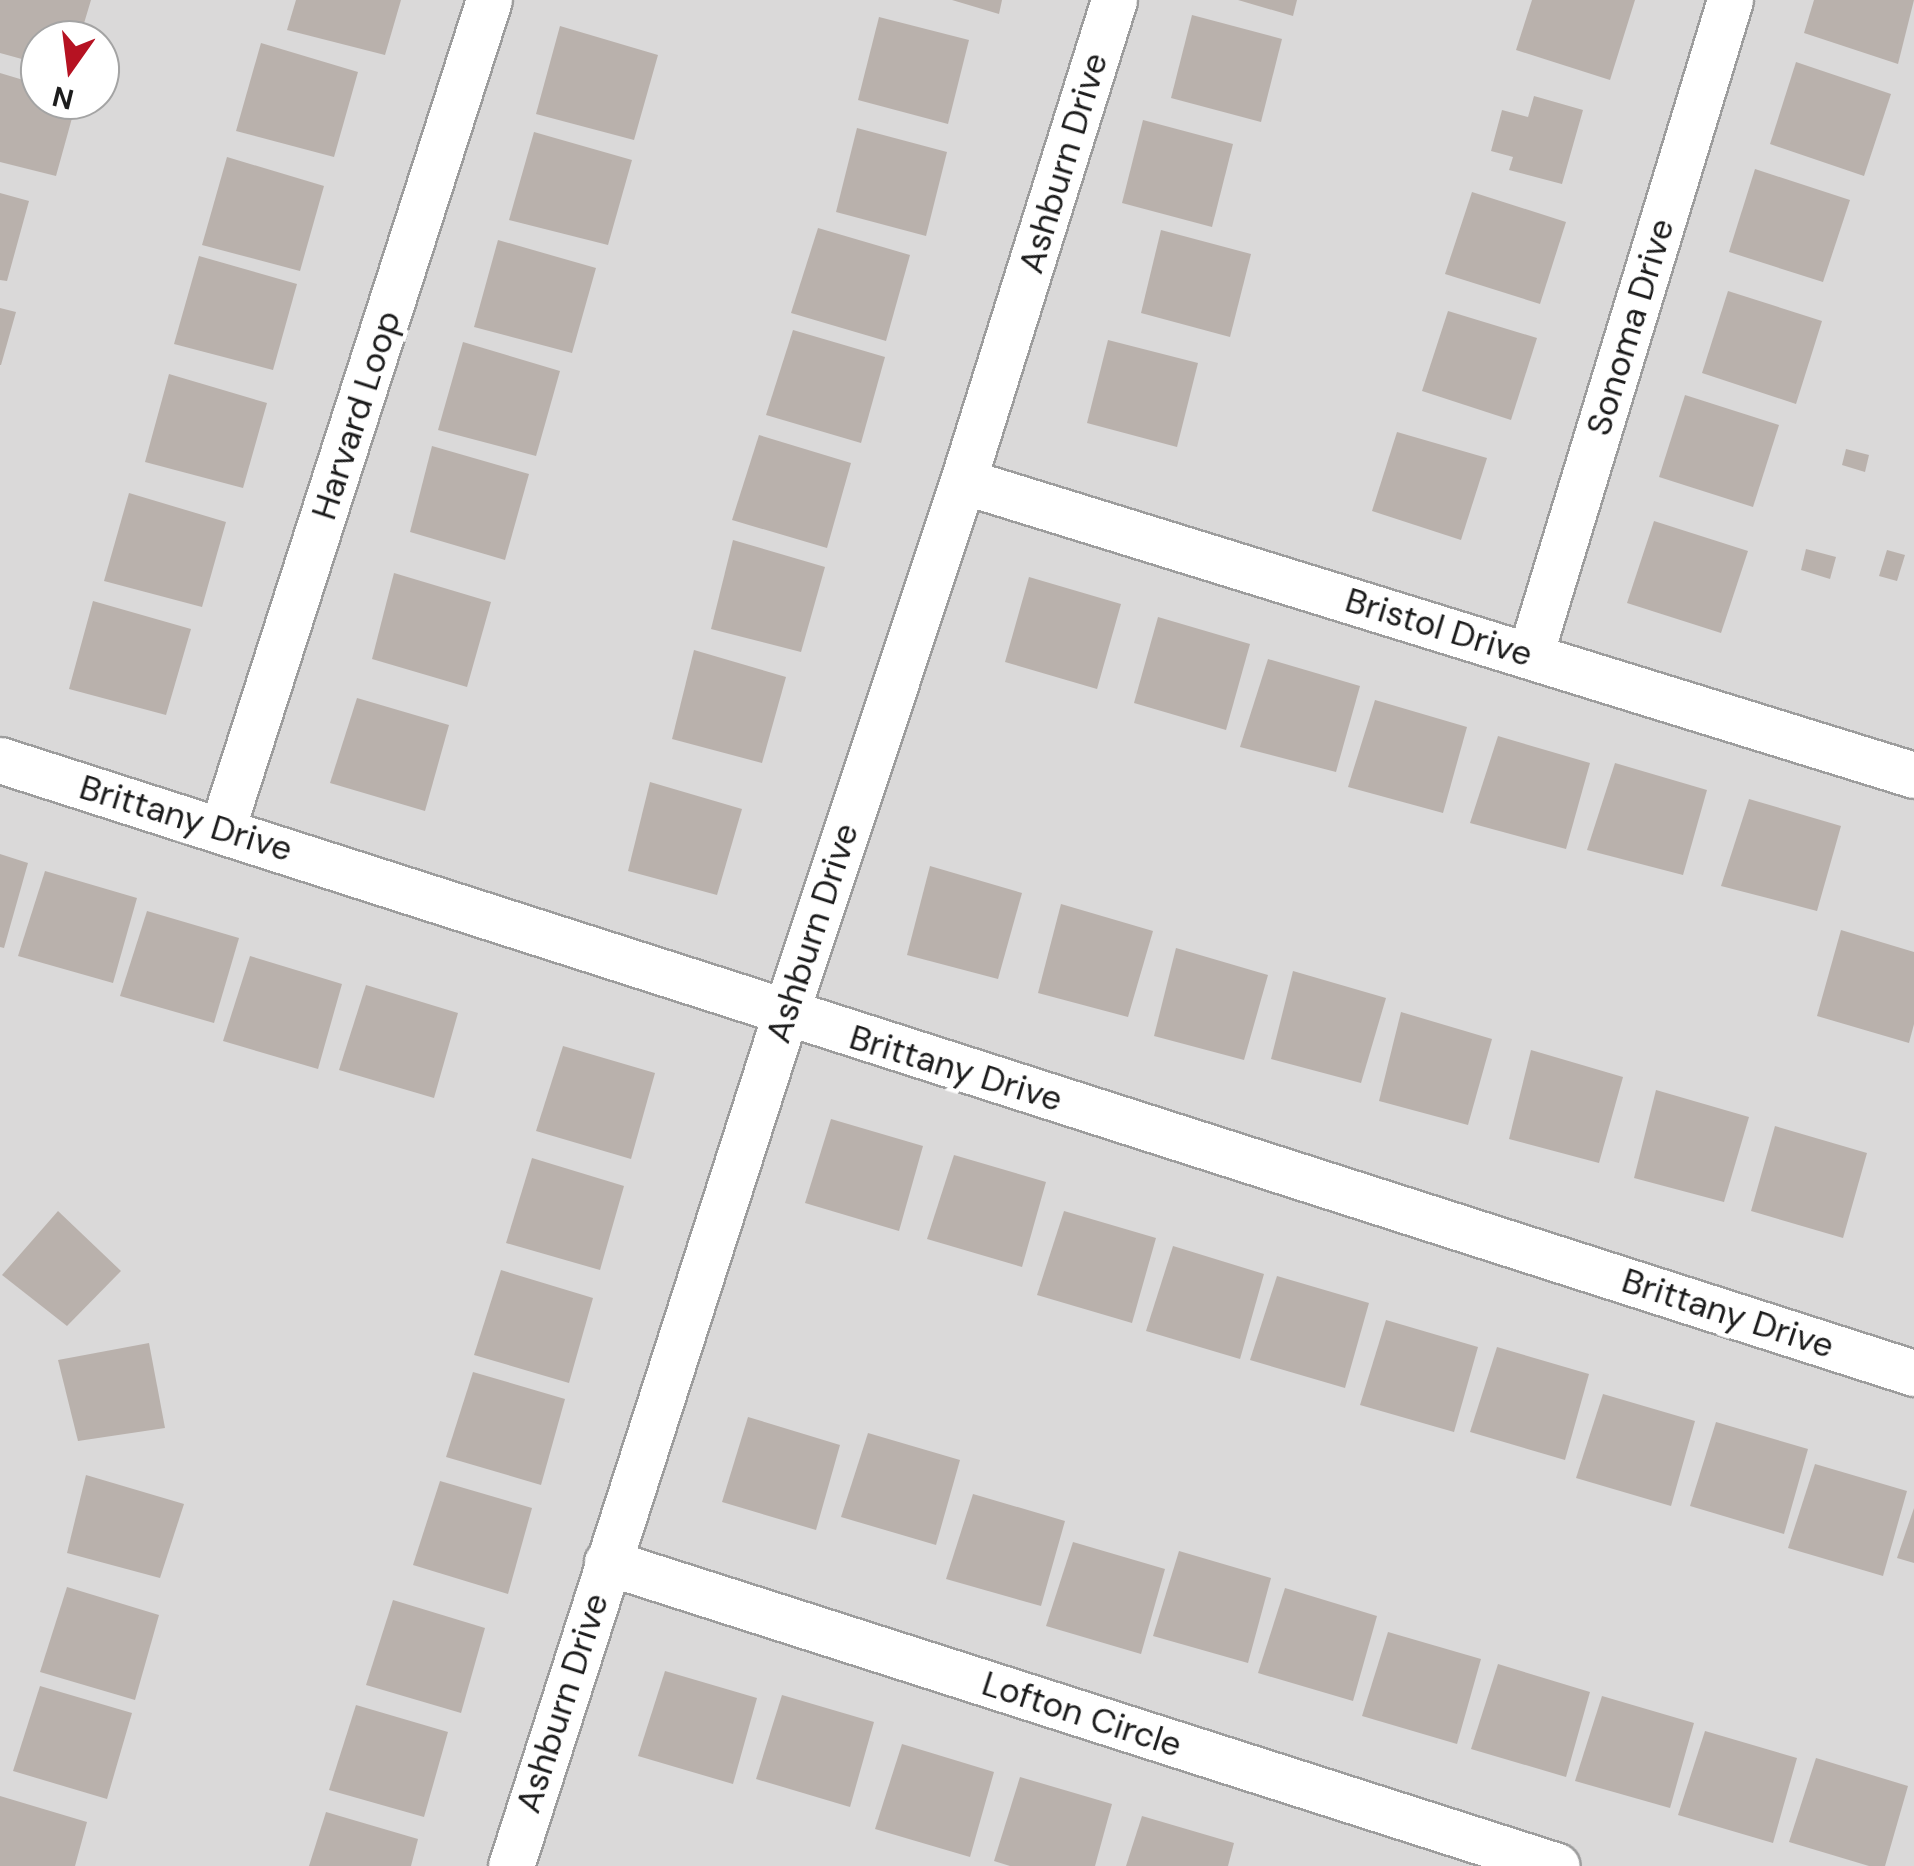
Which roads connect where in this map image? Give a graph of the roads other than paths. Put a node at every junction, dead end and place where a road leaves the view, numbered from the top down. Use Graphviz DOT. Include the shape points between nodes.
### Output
graph roads {
  1 [pos="489,0"];
  2 [pos="1114,0"];
  3 [pos="1730,0"];
  4 [pos="963,481"];
  5 [pos="1530,655"];
  6 [pos="0,760"];
  7 [pos="1914,775"];
  8 [pos="222,829"];
  9 [pos="784,1015"];
  10 [pos="1911,1362"];
  11 [pos="608,1562"];
  12 [pos="511,1866"];
  13 [pos="1557,1866"];
  1 -- 8 [label="street, Harvard Loop"];
  2 -- 4 [label="street, Ashburn Drive"];
  3 -- 5 [label="street, Sonoma Drive"];
  4 -- 5 [label="street, Bristol Drive"];
  4 -- 9 [label="street, Ashburn Drive"];
  5 -- 7 [label="street, Bristol Drive"];
  6 -- 8 [label="street, Brittany Drive"];
  8 -- 9 [label="street, Brittany Drive" via="495,914"];
  9 -- 10 [label="street, Brittany Drive"];
  9 -- 11 [label="street, Ashburn Drive"];
  11 -- 12 [label="street, Ashburn Drive"];
  11 -- 13 [label="street, Lofton Circle"];
}
